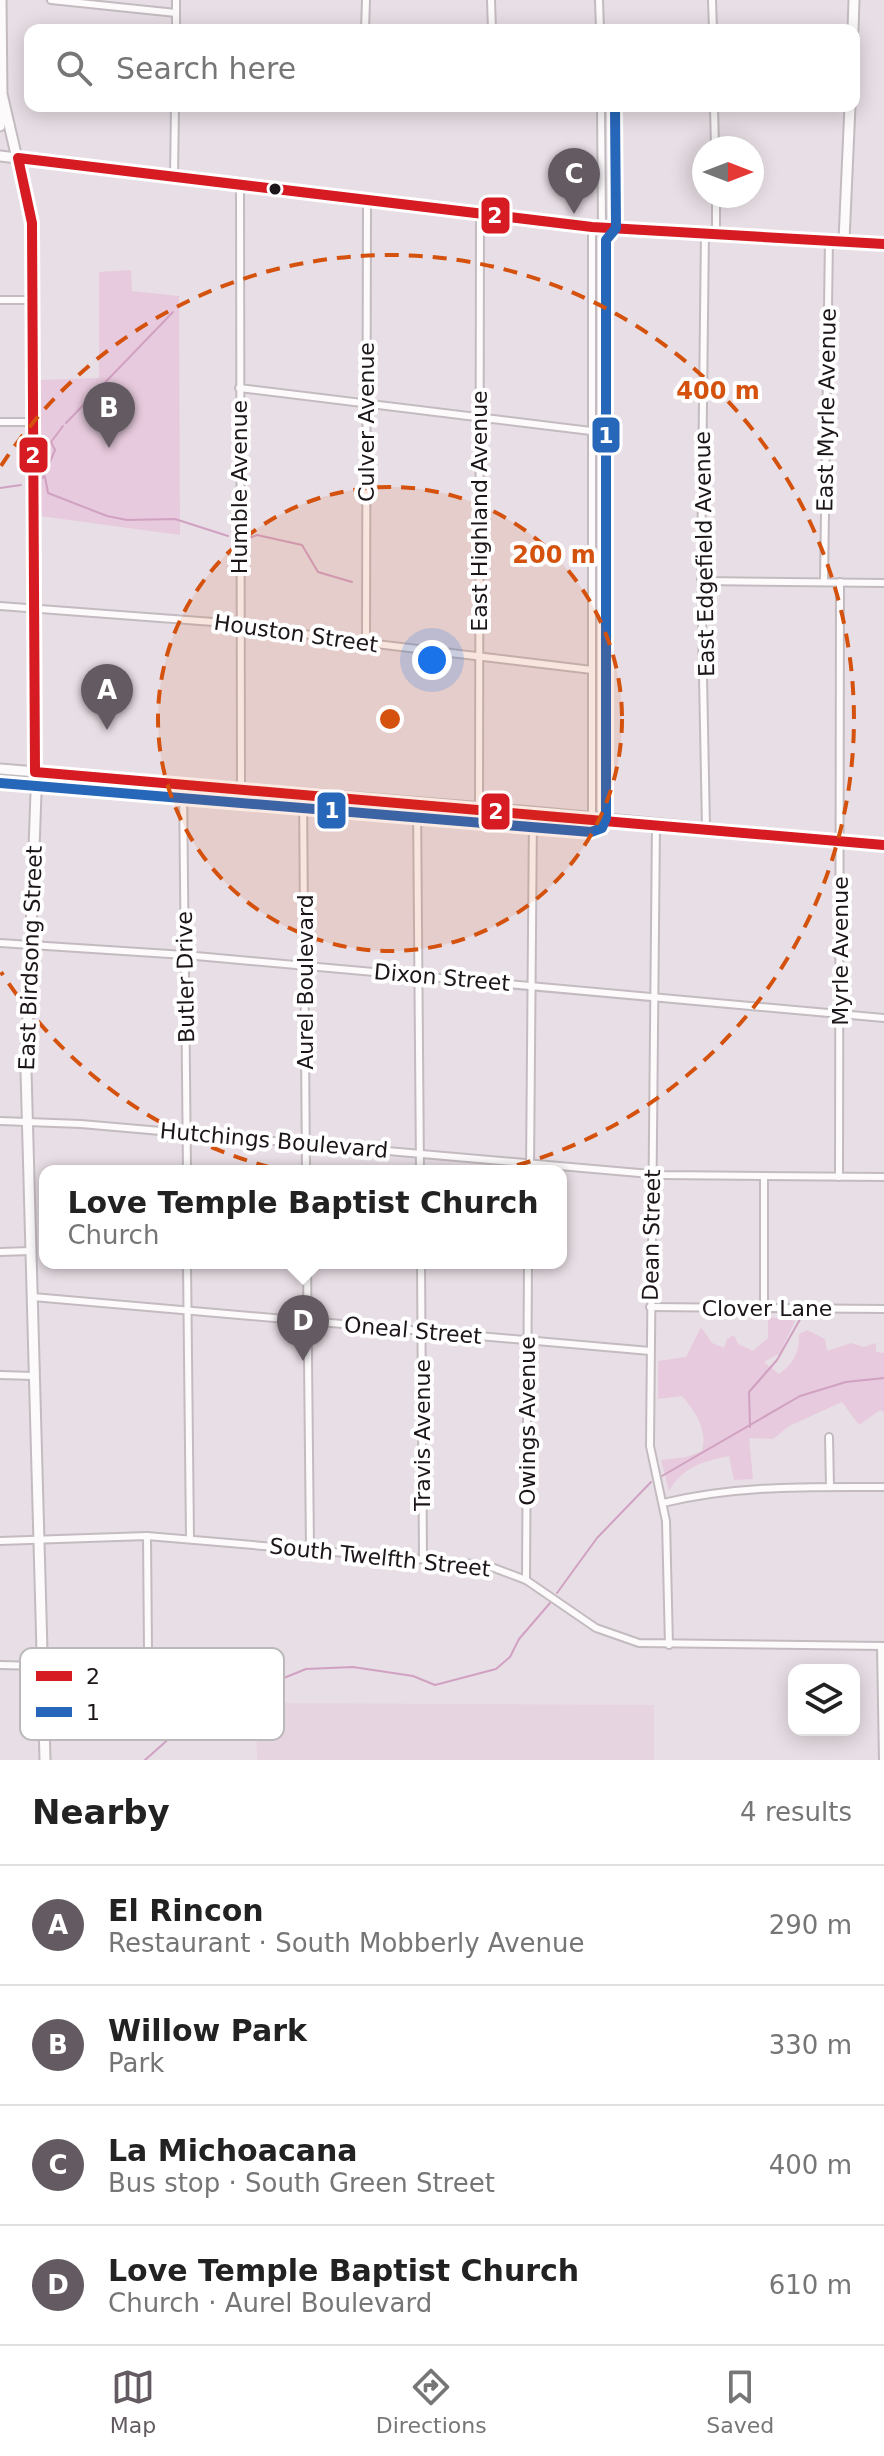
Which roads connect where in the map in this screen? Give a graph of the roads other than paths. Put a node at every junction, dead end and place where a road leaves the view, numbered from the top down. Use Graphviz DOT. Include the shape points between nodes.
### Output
graph roads {
  1 [pos="1,0"];
  2 [pos="51,0"];
  3 [pos="176,0"];
  4 [pos="366,0"];
  5 [pos="491,0"];
  6 [pos="599,0"];
  7 [pos="712,0"];
  8 [pos="854,0"];
  9 [pos="176,13"];
  10 [pos="176,24"];
  11 [pos="365,24"];
  12 [pos="492,24"];
  13 [pos="600,24"];
  14 [pos="713,24"];
  15 [pos="853,24"];
  16 [pos="2,94"];
  17 [pos="175,112"];
  18 [pos="601,112"];
  19 [pos="714,112"];
  20 [pos="850,112"];
  21 [pos="0,126"];
  22 [pos="715,136"];
  23 [pos="0,156"];
  24 [pos="18,158"];
  25 [pos="174,178"];
  26 [pos="240,186"];
  27 [pos="367,202"];
  28 [pos="716,208"];
  29 [pos="480,215"];
  30 [pos="597,227"];
  31 [pos="705,231"];
  32 [pos="716,232"];
  33 [pos="829,239"];
  34 [pos="844,240"];
  35 [pos="884,244"];
  36 [pos="0,300"];
  37 [pos="32,300"];
  38 [pos="239,388"];
  39 [pos="366,403"];
  40 [pos="479,418"];
  41 [pos="0,422"];
  42 [pos="33,422"];
  43 [pos="591,431"];
  44 [pos="701,581"];
  45 [pos="824,581"];
  46 [pos="840,582"];
  47 [pos="884,583"];
  48 [pos="0,606"];
  49 [pos="34,609"];
  50 [pos="240,624"];
  51 [pos="366,643"];
  52 [pos="480,656"];
  53 [pos="592,670"];
  54 [pos="0,769"];
  55 [pos="35,772"];
  56 [pos="183,783"];
  57 [pos="241,788"];
  58 [pos="303,793"];
  59 [pos="417,802"];
  60 [pos="479,808"];
  61 [pos="533,812"];
  62 [pos="592,818"];
  63 [pos="656,824"];
  64 [pos="706,828"];
  65 [pos="840,841"];
  66 [pos="884,845"];
  67 [pos="0,943"];
  68 [pos="30,944"];
  69 [pos="185,955"];
  70 [pos="304,966"];
  71 [pos="418,975"];
  72 [pos="532,985"];
  73 [pos="655,996"];
  74 [pos="839,1012"];
  75 [pos="884,1018"];
  76 [pos="0,1121"];
  77 [pos="28,1121"];
  78 [pos="186,1133"];
  79 [pos="306,1142"];
  80 [pos="420,1152"];
  81 [pos="530,1162"];
  82 [pos="187,1165"];
  83 [pos="306,1165"];
  84 [pos="420,1165"];
  85 [pos="560,1165"];
  86 [pos="567,1166"];
  87 [pos="651,1174"];
  88 [pos="764,1177"];
  89 [pos="839,1177"];
  90 [pos="884,1177"];
  91 [pos="31,1251"];
  92 [pos="0,1252"];
  93 [pos="187,1269"];
  94 [pos="307,1269"];
  95 [pos="421,1269"];
  96 [pos="528,1269"];
  97 [pos="33,1297"];
  98 [pos="650,1307"];
  99 [pos="764,1308"];
  100 [pos="188,1309"];
  101 [pos="884,1309"];
  102 [pos="308,1320"];
  103 [pos="421,1330"];
  104 [pos="527,1340"];
  105 [pos="650,1351"];
  106 [pos="0,1375"];
  107 [pos="34,1376"];
  108 [pos="829,1437"];
  109 [pos="830,1487"];
  110 [pos="884,1487"];
  111 [pos="663,1503"];
  112 [pos="147,1536"];
  113 [pos="190,1538"];
  114 [pos="0,1541"];
  115 [pos="39,1541"];
  116 [pos="310,1549"];
  117 [pos="423,1559"];
  118 [pos="526,1580"];
  119 [pos="669,1645"];
  120 [pos="882,1646"];
  121 [pos="42,1648"];
  122 [pos="148,1648"];
  123 [pos="0,1665"];
  124 [pos="20,1665"];
  125 [pos="44,1740"];
  126 [pos="883,1745"];
  127 [pos="45,1760"];
  128 [pos="883,1760"];
  1 -- 16 [label="street"];
  2 -- 9 [label="street"];
  3 -- 9 [label="street"];
  4 -- 11 [label="street"];
  5 -- 12 [label="street"];
  6 -- 13 [label="street"];
  7 -- 14 [label="street"];
  8 -- 15 [label="street"];
  9 -- 10 [label="street"];
  16 -- 21 [label="street"];
  16 -- 24 [label="street, East Birdsong Street"];
  17 -- 25 [label="street"];
  18 -- 30 [label="street"];
  19 -- 22 [label="street"];
  20 -- 34 [label="street"];
  23 -- 24 [label="street"];
  24 -- 25 [label="street"];
  24 -- 37 [label="street, East Birdsong Street" via="32,218"];
  25 -- 26 [label="street"];
  26 -- 27 [label="street"];
  26 -- 38 [label="street, Humble Avenue"];
  27 -- 29 [label="street"];
  27 -- 39 [label="street, Culver Avenue"];
  28 -- 32 [label="street"];
  29 -- 30 [label="street"];
  29 -- 40 [label="street, East Highland Avenue"];
  30 -- 31 [label="street"];
  30 -- 43 [label="street"];
  31 -- 32 [label="street"];
  31 -- 44 [label="street, East Edgefield Avenue"];
  32 -- 33 [label="street"];
  33 -- 34 [label="street"];
  33 -- 45 [label="street, East Myrle Avenue"];
  34 -- 35 [label="street"];
  36 -- 37 [label="street"];
  37 -- 42 [label="street, East Birdsong Street"];
  38 -- 39 [label="street"];
  38 -- 50 [label="street, Humble Avenue"];
  39 -- 40 [label="street"];
  39 -- 51 [label="street, Culver Avenue"];
  40 -- 43 [label="street"];
  40 -- 52 [label="street, East Highland Avenue"];
  41 -- 42 [label="street"];
  42 -- 49 [label="street, East Birdsong Street"];
  43 -- 53 [label="street"];
  44 -- 45 [label="street"];
  44 -- 64 [label="street, East Edgefield Avenue"];
  45 -- 46 [label="street"];
  46 -- 47 [label="street"];
  46 -- 65 [label="street, Myrle Avenue"];
  48 -- 49 [label="street, Houston Street"];
  49 -- 50 [label="street, Houston Street"];
  49 -- 55 [label="street, East Birdsong Street"];
  50 -- 51 [label="street, Houston Street"];
  50 -- 57 [label="street, Humble Avenue"];
  51 -- 52 [label="street, Houston Street"];
  52 -- 53 [label="street, Houston Street"];
  52 -- 60 [label="street, East Highland Avenue"];
  53 -- 62 [label="street"];
  54 -- 55 [label="street"];
  55 -- 56 [label="street"];
  55 -- 68 [label="street, East Birdsong Street"];
  56 -- 57 [label="street"];
  56 -- 69 [label="street, Butler Drive"];
  57 -- 58 [label="street"];
  58 -- 59 [label="street"];
  58 -- 70 [label="street, Aurel Boulevard"];
  59 -- 60 [label="street"];
  59 -- 71 [label="street"];
  60 -- 61 [label="street"];
  61 -- 62 [label="street"];
  61 -- 72 [label="street"];
  62 -- 63 [label="street"];
  63 -- 64 [label="street"];
  63 -- 73 [label="street, Dean Street"];
  64 -- 65 [label="street"];
  65 -- 66 [label="street"];
  65 -- 74 [label="street, Myrle Avenue"];
  67 -- 68 [label="street, Dixon Street"];
  68 -- 69 [label="street, Dixon Street"];
  68 -- 77 [label="street, East Birdsong Street"];
  69 -- 70 [label="street, Dixon Street"];
  69 -- 78 [label="street, Butler Drive"];
  70 -- 71 [label="street, Dixon Street"];
  70 -- 79 [label="street, Aurel Boulevard"];
  71 -- 72 [label="street, Dixon Street"];
  71 -- 80 [label="street"];
  72 -- 73 [label="street, Dixon Street"];
  72 -- 81 [label="street"];
  73 -- 74 [label="street, Dixon Street"];
  73 -- 87 [label="street, Dean Street"];
  74 -- 75 [label="street, Dixon Street"];
  74 -- 89 [label="street, Myrle Avenue"];
  76 -- 77 [label="street, Hutchings Boulevard"];
  77 -- 78 [label="street, Hutchings Boulevard"];
  77 -- 91 [label="street, East Birdsong Street"];
  78 -- 79 [label="street, Hutchings Boulevard"];
  78 -- 82 [label="street, Butler Drive"];
  79 -- 80 [label="street, Hutchings Boulevard"];
  79 -- 83 [label="street, Aurel Boulevard"];
  80 -- 81 [label="street, Hutchings Boulevard"];
  80 -- 84 [label="street"];
  81 -- 85 [label="street, Hutchings Boulevard"];
  86 -- 87 [label="street, Hutchings Boulevard"];
  87 -- 88 [label="street, Hutchings Boulevard"];
  87 -- 98 [label="street, Dean Street"];
  88 -- 89 [label="street, Hutchings Boulevard"];
  88 -- 99 [label="street"];
  89 -- 90 [label="street, Hutchings Boulevard"];
  91 -- 92 [label="street"];
  91 -- 97 [label="street, East Birdsong Street"];
  93 -- 100 [label="street"];
  94 -- 102 [label="street"];
  95 -- 103 [label="street, Travis Avenue"];
  96 -- 104 [label="street, Owings Avenue"];
  97 -- 100 [label="street, Oneal Street"];
  97 -- 107 [label="street, East Birdsong Street"];
  98 -- 99 [label="street, Clover Lane"];
  98 -- 105 [label="street, Dean Street"];
  99 -- 101 [label="street, Clover Lane"];
  100 -- 102 [label="street, Oneal Street"];
  100 -- 113 [label="street"];
  102 -- 103 [label="street, Oneal Street"];
  102 -- 116 [label="street"];
  103 -- 104 [label="street, Oneal Street"];
  103 -- 117 [label="street, Travis Avenue"];
  104 -- 105 [label="street, Oneal Street"];
  104 -- 118 [label="street, Owings Avenue"];
  105 -- 111 [label="street, Dean Street" via="651,1457"];
  106 -- 107 [label="street"];
  107 -- 115 [label="street, East Birdsong Street"];
  108 -- 109 [label="street"];
  109 -- 110 [label="street"];
  109 -- 111 [label="street" via="713,1491"];
  111 -- 119 [label="street, Dean Street"];
  112 -- 113 [label="street, South Twelfth Street"];
  112 -- 115 [label="street, South Twelfth Street"];
  112 -- 122 [label="street"];
  113 -- 116 [label="street, South Twelfth Street"];
  114 -- 115 [label="street, South Twelfth Street"];
  115 -- 121 [label="street, East Birdsong Street"];
  116 -- 117 [label="street, South Twelfth Street"];
  117 -- 118 [label="street, South Twelfth Street" via="486,1565"];
  118 -- 119 [label="street, South Twelfth Street" via="607,1633"];
  119 -- 120 [label="street, South Twelfth Street"];
  120 -- 126 [label="street"];
  123 -- 124 [label="street"];
  125 -- 127 [label="street, East Birdsong Street"];
  126 -- 128 [label="street"];
}
